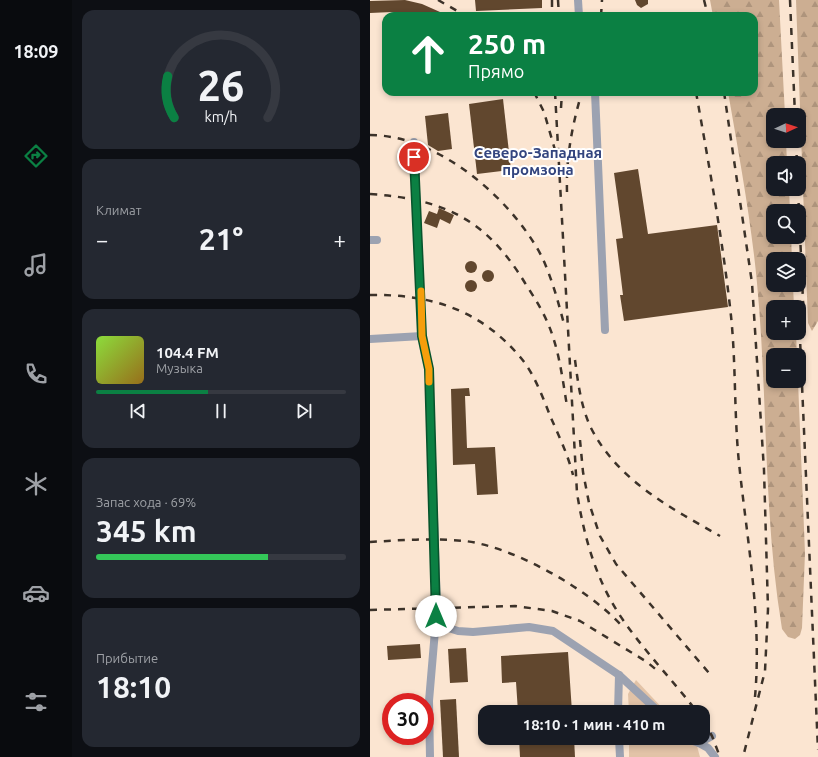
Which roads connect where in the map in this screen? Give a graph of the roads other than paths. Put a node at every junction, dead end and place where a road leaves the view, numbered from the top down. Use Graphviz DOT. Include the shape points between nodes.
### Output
graph roads {
  1 [pos="578,0"];
  2 [pos="579,12"];
  3 [pos="595,96"];
  4 [pos="414,142"];
  5 [pos="605,330"];
  6 [pos="422,336"];
  7 [pos="370,339"];
  8 [pos="436,624"];
  9 [pos="619,675"];
  10 [pos="618,705"];
  11 [pos="651,705"];
  12 [pos="619,745"];
  13 [pos="702,745"];
  14 [pos="430,757"];
  15 [pos="620,757"];
  16 [pos="715,757"];
  1 -- 2 [label="street"];
  3 -- 5 [label="street"];
  4 -- 6 [label="street"];
  6 -- 7 [label="street"];
  6 -- 8 [label="street" via="429,369"];
  8 -- 9 [label="street" via="458,631 473,632 529,627 553,631"];
  8 -- 14 [label="street" via="429,700"];
  9 -- 10 [label="street"];
  9 -- 11 [label="street"];
  12 -- 15 [label="street"];
  13 -- 16 [label="street"];
}
